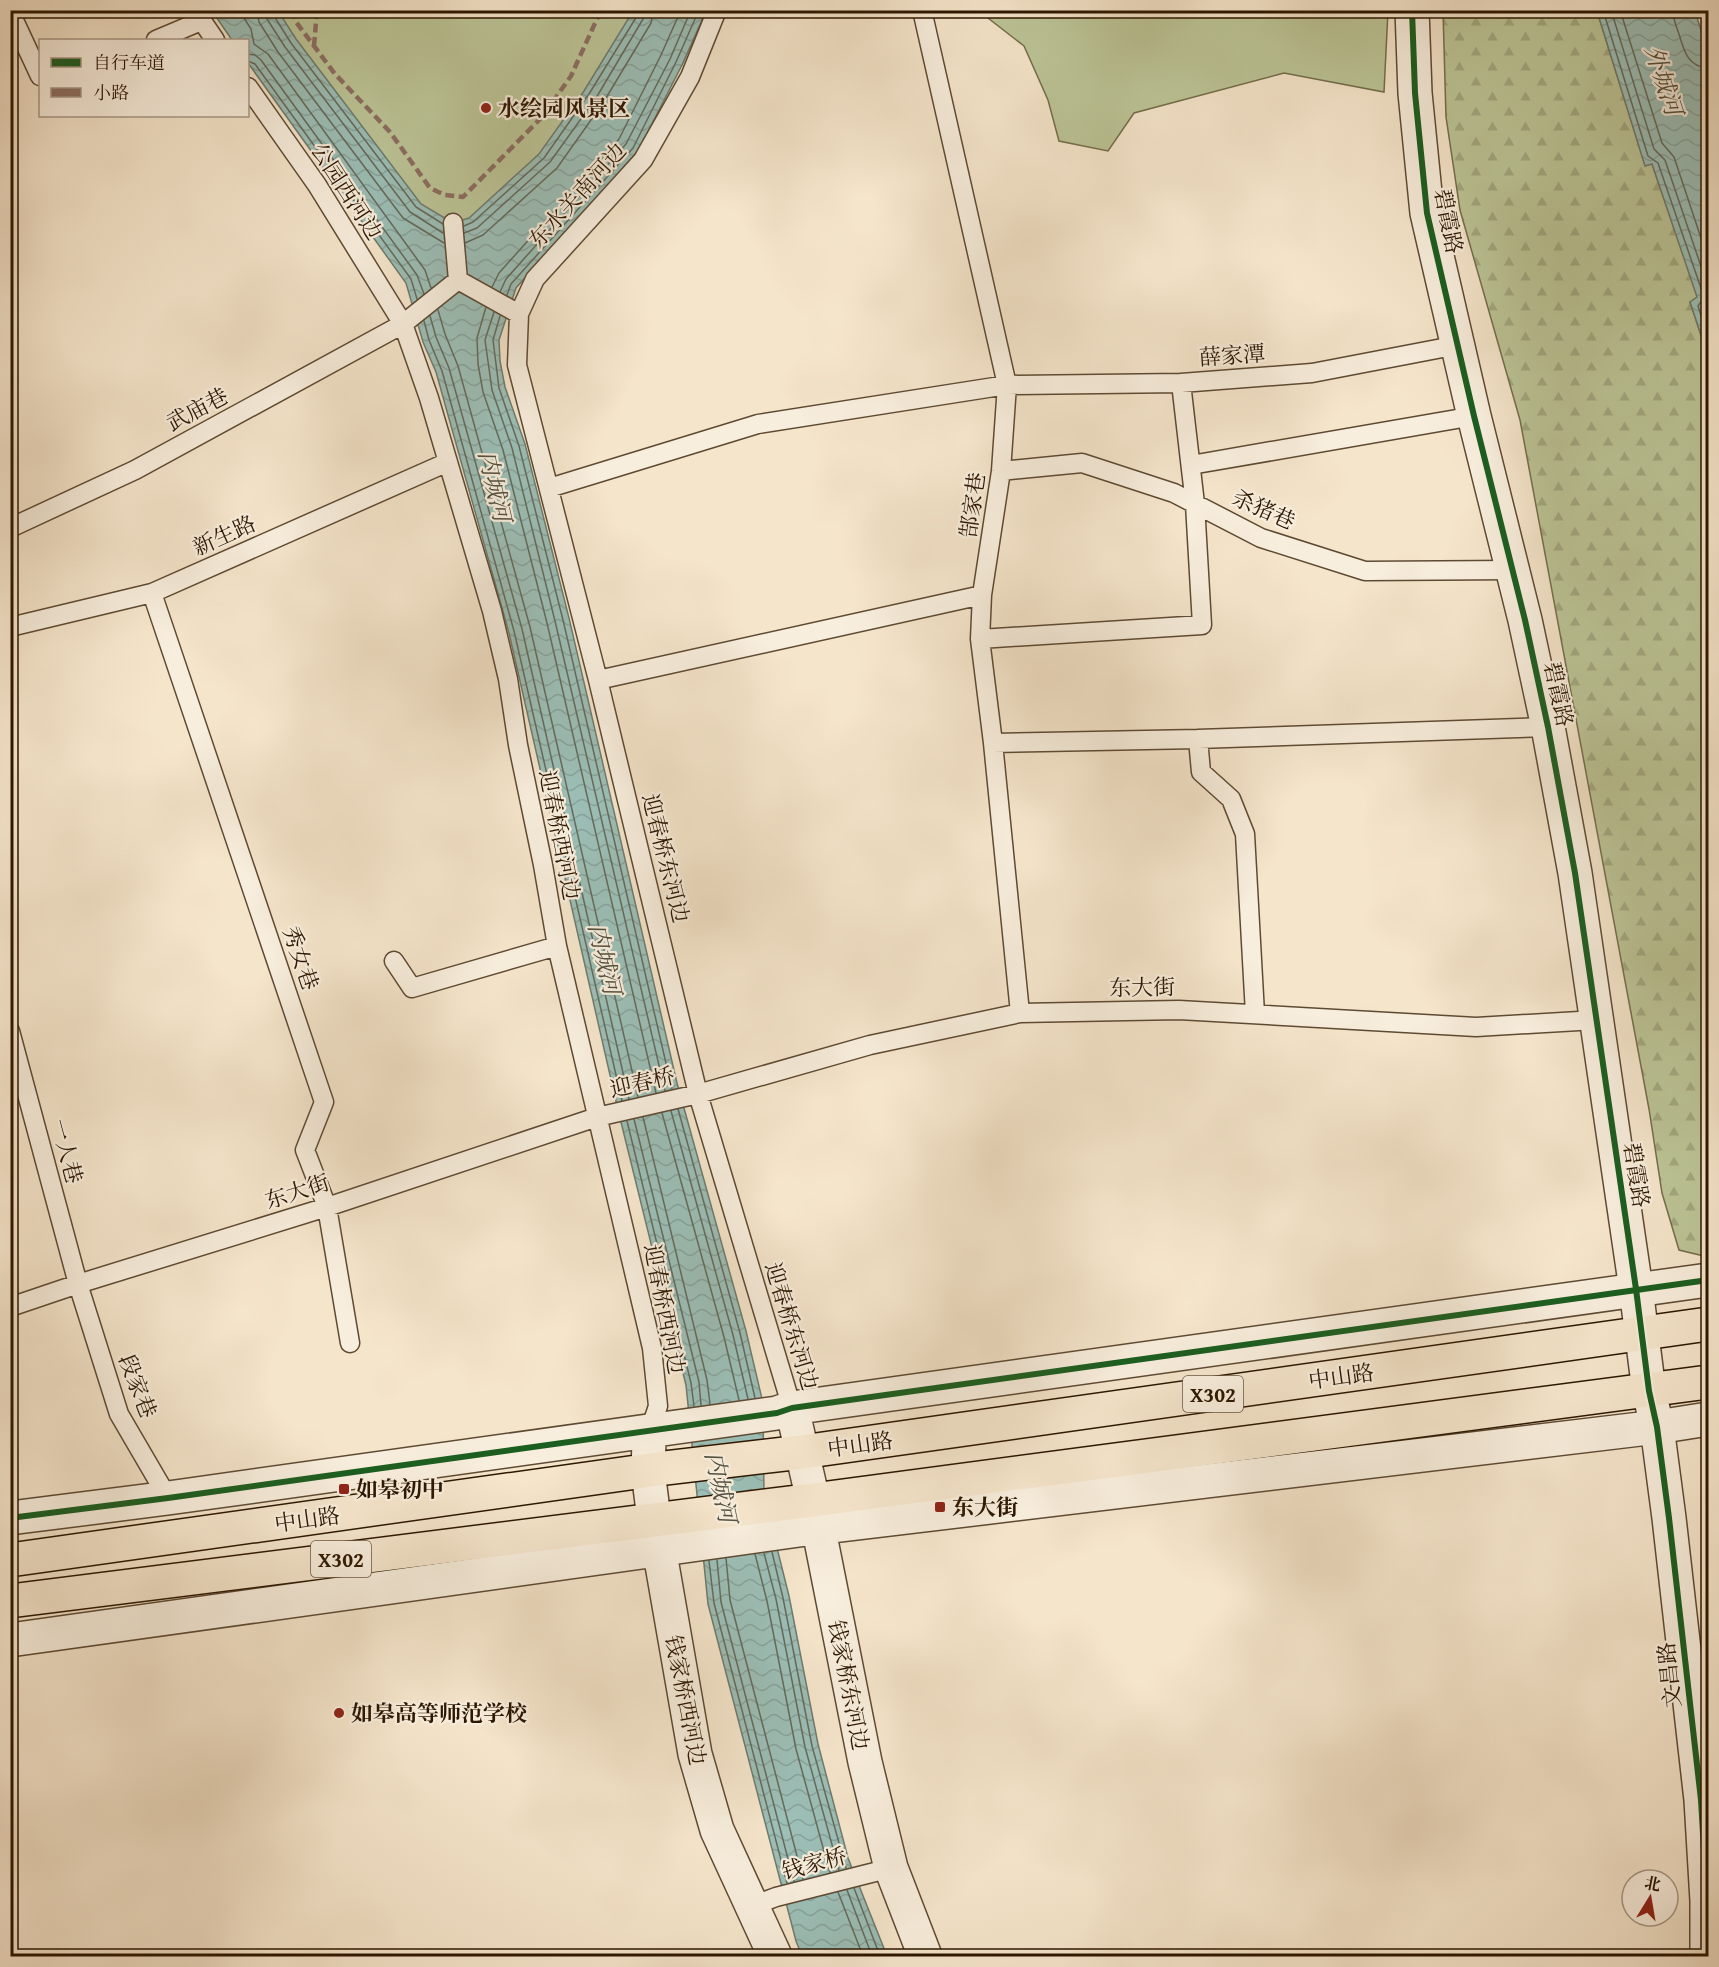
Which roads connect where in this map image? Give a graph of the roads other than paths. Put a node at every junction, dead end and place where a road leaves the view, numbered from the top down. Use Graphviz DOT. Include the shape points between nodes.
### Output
graph roads {
  1 [pos="717,10"];
  2 [pos="922,10"];
  3 [pos="1412,10"];
  4 [pos="198,16"];
  5 [pos="10,17"];
  6 [pos="158,39"];
  7 [pos="214,39"];
  8 [pos="39,74"];
  9 [pos="249,88"];
  10 [pos="453,223"];
  11 [pos="458,280"];
  12 [pos="519,314"];
  13 [pos="404,324"];
  14 [pos="1458,345"];
  15 [pos="1181,383"];
  16 [pos="1007,385"];
  17 [pos="1474,416"];
  18 [pos="448,462"];
  19 [pos="1191,465"];
  20 [pos="1001,471"];
  21 [pos="549,488"];
  22 [pos="1195,504"];
  23 [pos="10,528"];
  24 [pos="1513,570"];
  25 [pos="152,593"];
  26 [pos="982,596"];
  27 [pos="10,627"];
  28 [pos="980,639"];
  29 [pos="598,680"];
  30 [pos="1548,727"];
  31 [pos="1198,739"];
  32 [pos="993,743"];
  33 [pos="557,946"];
  34 [pos="394,961"];
  35 [pos="1020,1013"];
  36 [pos="1255,1014"];
  37 [pos="1596,1020"];
  38 [pos="10,1031"];
  39 [pos="698,1094"];
  40 [pos="597,1117"];
  41 [pos="327,1207"];
  42 [pos="1708,1280"];
  43 [pos="78,1284"];
  44 [pos="1636,1289"];
  45 [pos="10,1307"];
  46 [pos="1708,1324"];
  47 [pos="1641,1333"];
  48 [pos="350,1343"];
  49 [pos="1708,1382"];
  50 [pos="1649,1391"];
  51 [pos="784,1411"];
  52 [pos="1708,1419"];
  53 [pos="1657,1426"];
  54 [pos="658,1429"];
  55 [pos="794,1453"];
  56 [pos="656,1470"];
  57 [pos="168,1498"];
  58 [pos="806,1515"];
  59 [pos="10,1518"];
  60 [pos="665,1534"];
  61 [pos="10,1560"];
  62 [pos="10,1601"];
  63 [pos="10,1640"];
  64 [pos="877,1871"];
  65 [pos="764,1902"];
  66 [pos="775,1956"];
  67 [pos="925,1956"];
  68 [pos="1707,1956"];
  1 -- 12 [label="lane, 东水关南河边" via="690,77 643,160 535,279"];
  2 -- 16 [label="lane, 郜家巷"];
  3 -- 14 [label="street, 碧霞路" via="1415,93 1427,213"];
  4 -- 6 [label="lane"];
  4 -- 7 [label="lane"];
  5 -- 8 [label="lane"];
  9 -- 13 [label="lane, 公园西河边" via="317,185"];
  10 -- 11 [label="lane"];
  11 -- 12 [label="lane"];
  11 -- 13 [label="lane, 武庙巷"];
  12 -- 21 [label="lane, 迎春桥东河边" via="517,365"];
  13 -- 18 [label="lane, 迎春桥西河边"];
  13 -- 23 [label="lane, 武庙巷" via="135,470"];
  14 -- 15 [label="lane, 薛家潭" via="1312,373"];
  14 -- 17 [label="street, 碧霞路"];
  15 -- 16 [label="lane, 薛家潭"];
  15 -- 19 [label="lane"];
  16 -- 20 [label="lane, 郜家巷"];
  16 -- 21 [label="lane, 薛家潭" via="758,424"];
  17 -- 19 [label="lane"];
  17 -- 24 [label="street, 碧霞路"];
  18 -- 25 [label="lane, 新生路"];
  18 -- 33 [label="lane, 迎春桥西河边" via="508,679"];
  19 -- 22 [label="lane"];
  20 -- 22 [label="lane, 杀猪巷" via="1082,464 1174,493"];
  20 -- 26 [label="lane, 郜家巷"];
  21 -- 29 [label="lane, 迎春桥东河边"];
  22 -- 24 [label="lane, 杀猪巷" via="1261,538 1365,572"];
  22 -- 28 [label="lane" via="1202,626"];
  24 -- 30 [label="street, 碧霞路"];
  25 -- 27 [label="lane, 新生路"];
  25 -- 41 [label="lane, 秀女巷" via="324,1102 305,1150"];
  26 -- 28 [label="lane, 郜家巷"];
  26 -- 29 [label="lane"];
  28 -- 32 [label="lane, 郜家巷"];
  29 -- 39 [label="lane, 迎春桥东河边"];
  30 -- 31 [label="lane"];
  30 -- 37 [label="street, 碧霞路" via="1575,873"];
  31 -- 32 [label="lane"];
  31 -- 36 [label="lane" via="1201,772 1231,799 1245,834"];
  32 -- 35 [label="lane, 郜家巷"];
  33 -- 34 [label="lane" via="412,988"];
  33 -- 40 [label="lane, 迎春桥西河边"];
  35 -- 36 [label="lane, 东大街" via="1179,1010"];
  35 -- 39 [label="lane, 东大街" via="870,1045"];
  36 -- 37 [label="lane, 东大街" via="1476,1027"];
  37 -- 44 [label="street, 碧霞路"];
  38 -- 43 [label="lane, 一人巷"];
  39 -- 40 [label="lane, 迎春桥"];
  39 -- 51 [label="lane, 迎春桥东河边"];
  40 -- 41 [label="lane, 东大街"];
  40 -- 54 [label="lane, 迎春桥西河边" via="652,1348"];
  41 -- 43 [label="lane, 东大街"];
  41 -- 48 [label="lane, 秀女巷"];
  42 -- 44 [label="street"];
  43 -- 45 [label="lane, 东大街"];
  43 -- 57 [label="lane, 段家巷" via="119,1414"];
  44 -- 47 [label="street, 碧霞路"];
  44 -- 51 [label="street"];
  46 -- 47 [label="main road, 中山路 / X302"];
  47 -- 50 [label="street, 碧霞路"];
  47 -- 55 [label="main road, 中山路 / X302"];
  49 -- 50 [label="main road, 中山路 / X302"];
  50 -- 53 [label="street, 文昌路"];
  50 -- 58 [label="main road, 中山路 / X302"];
  51 -- 54 [label="street"];
  51 -- 55 [label="street, 钱家桥东河边"];
  52 -- 53 [label="street"];
  53 -- 58 [label="street"];
  53 -- 68 [label="street, 文昌路" via="1701,1800"];
  54 -- 56 [label="street, 钱家桥西河边"];
  54 -- 57 [label="street"];
  55 -- 56 [label="main road, 中山路 / X302"];
  55 -- 58 [label="street, 钱家桥东河边"];
  56 -- 60 [label="street, 钱家桥西河边"];
  56 -- 61 [label="main road, 中山路 / X302"];
  57 -- 59 [label="street"];
  58 -- 60 [label="main road, 中山路 / X302"];
  58 -- 64 [label="street, 钱家桥东河边" via="865,1762"];
  60 -- 62 [label="main road, 中山路 / X302"];
  60 -- 63 [label="street"];
  60 -- 65 [label="street, 钱家桥西河边" via="695,1754 717,1830"];
  64 -- 65 [label="lane, 钱家桥"];
  64 -- 67 [label="street, 钱家桥东河边"];
  65 -- 66 [label="street, 钱家桥西河边"];
}
